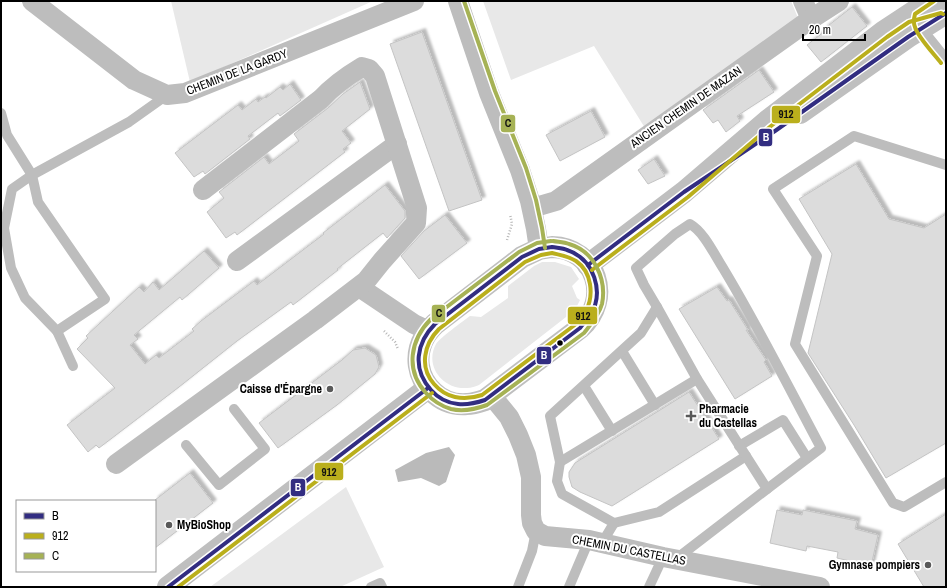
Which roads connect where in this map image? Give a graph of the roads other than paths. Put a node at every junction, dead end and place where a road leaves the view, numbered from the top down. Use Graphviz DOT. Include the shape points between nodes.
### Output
graph roads {
  1 [pos="32,1"];
  2 [pos="414,1"];
  3 [pos="458,1"];
  4 [pos="803,1"];
  5 [pos="839,1"];
  6 [pos="945,1"];
  7 [pos="936,8"];
  8 [pos="946,9"];
  9 [pos="811,19"];
  10 [pos="914,23"];
  11 [pos="946,59"];
  12 [pos="167,95"];
  13 [pos="1,113"];
  14 [pos="397,144"];
  15 [pos="946,165"];
  16 [pos="32,175"];
  17 [pos="203,190"];
  18 [pos="531,205"];
  19 [pos="539,249"];
  20 [pos="237,261"];
  21 [pos="588,265"];
  22 [pos="358,287"];
  23 [pos="657,307"];
  24 [pos="57,331"];
  25 [pos="429,331"];
  26 [pos="622,351"];
  27 [pos="73,366"];
  28 [pos="696,380"];
  29 [pos="584,386"];
  30 [pos="428,388"];
  31 [pos="491,395"];
  32 [pos="655,405"];
  33 [pos="234,409"];
  34 [pos="612,431"];
  35 [pos="186,445"];
  36 [pos="739,446"];
  37 [pos="746,456"];
  38 [pos="807,458"];
  39 [pos="560,462"];
  40 [pos="116,464"];
  41 [pos="946,482"];
  42 [pos="767,489"];
  43 [pos="614,523"];
  44 [pos="536,531"];
  45 [pos="596,542"];
  46 [pos="670,558"];
  47 [pos="168,587"];
  48 [pos="371,587"];
  49 [pos="382,587"];
  50 [pos="518,587"];
  51 [pos="569,587"];
  52 [pos="649,587"];
  53 [pos="820,587"];
  1 -- 12 [label="street" via="134,80"];
  2 -- 12 [label="street, CHEMIN DE LA GARDY" via="186,93"];
  3 -- 18 [label="street"];
  4 -- 9 [label="street"];
  5 -- 9 [label="street, ANCIEN CHEMIN DE MAZAN"];
  6 -- 7 [label="lane"];
  7 -- 8 [label="lane"];
  7 -- 10 [label="main road"];
  9 -- 18 [label="street, ANCIEN CHEMIN DE MAZAN" via="556,201"];
  10 -- 11 [label="lane"];
  10 -- 21 [label="main road" via="775,131 684,192"];
  12 -- 16 [label="lane" via="128,122"];
  13 -- 16 [label="lane" via="7,135"];
  14 -- 17 [label="street" via="376,76 369,69 362,67 349,74 321,99"];
  14 -- 20 [label="street"];
  14 -- 22 [label="street" via="417,208 416,223"];
  15 -- 41 [label="lane" via="854,136 773,189 817,256 795,344 893,503 904,507"];
  16 -- 24 [label="lane" via="12,189 4,228 11,268 25,298"];
  16 -- 24 [label="lane" via="38,202 105,299"];
  18 -- 19 [label="street"];
  19 -- 21 [label="main road" via="560,247 570,250"];
  19 -- 25 [label="main road" via="522,256"];
  21 -- 31 [label="main road" via="598,288 595,307 586,323"];
  22 -- 25 [label="street"];
  22 -- 40 [label="street"];
  23 -- 26 [label="lane" via="641,333"];
  23 -- 28 [label="lane"];
  23 -- 38 [label="lane" via="636,268 690,224 710,247 736,289 821,448"];
  24 -- 27 [label="lane"];
  25 -- 30 [label="main road" via="422,342 419,355 420,371"];
  26 -- 29 [label="lane"];
  26 -- 32 [label="lane"];
  28 -- 32 [label="lane"];
  28 -- 36 [label="lane"];
  29 -- 34 [label="lane"];
  29 -- 39 [label="lane" via="550,416"];
  30 -- 31 [label="main road" via="445,401 455,404 476,403"];
  30 -- 47 [label="main road"];
  31 -- 44 [label="street" via="508,417 526,455 531,477 532,523"];
  32 -- 34 [label="lane"];
  33 -- 35 [label="lane" via="265,449 219,485"];
  34 -- 39 [label="lane"];
  36 -- 37 [label="lane"];
  36 -- 38 [label="lane" via="783,420"];
  37 -- 42 [label="lane"];
  37 -- 43 [label="lane" via="659,512"];
  38 -- 42 [label="lane"];
  39 -- 43 [label="lane" via="558,480 562,494"];
  42 -- 46 [label="lane"];
  43 -- 45 [label="lane"];
  44 -- 45 [label="street, CHEMIN DU CASTELLAS" via="545,536"];
  44 -- 50 [label="lane" via="532,551"];
  45 -- 46 [label="street, CHEMIN DU CASTELLAS"];
  45 -- 51 [label="lane"];
  46 -- 52 [label="lane"];
  46 -- 53 [label="street, CHEMIN DU CASTELLAS"];
  48 -- 49 [label="lane" via="380,583"];
}
